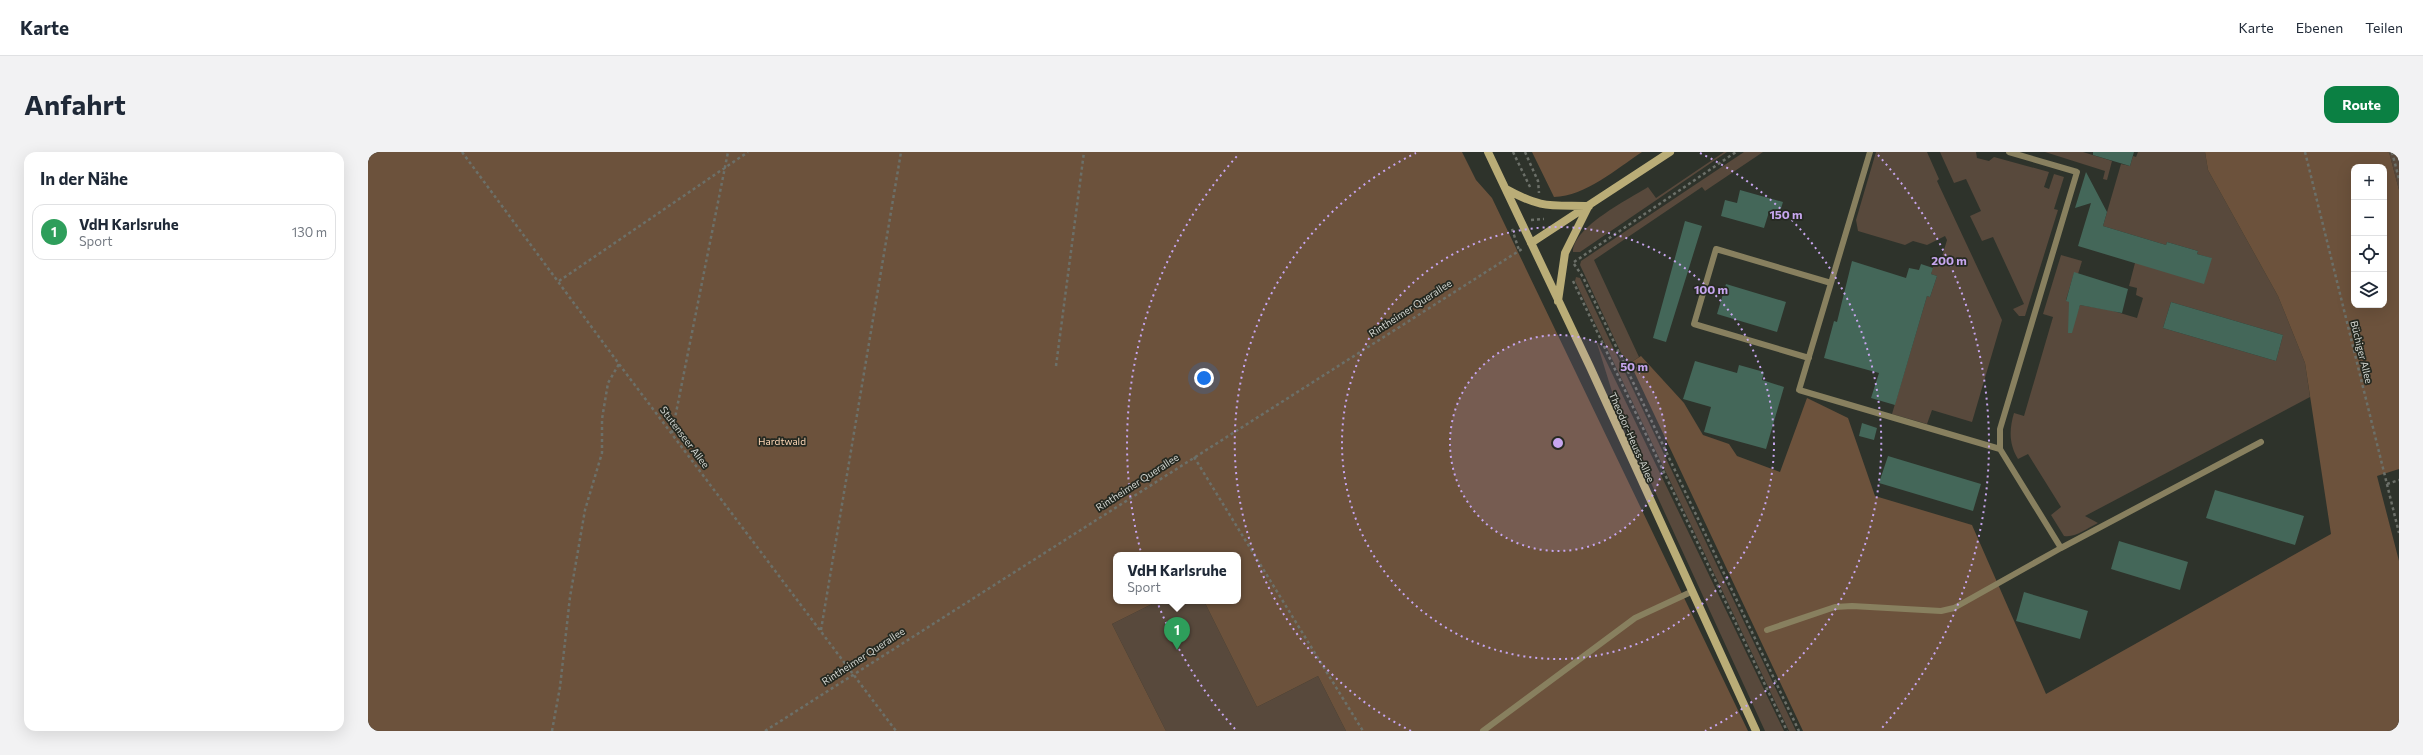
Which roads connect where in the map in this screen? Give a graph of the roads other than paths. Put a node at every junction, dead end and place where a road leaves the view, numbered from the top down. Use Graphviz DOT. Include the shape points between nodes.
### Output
graph roads {
  1 [pos="1488,152"];
  2 [pos="1670,152"];
  3 [pos="1870,152"];
  4 [pos="2009,152"];
  5 [pos="1506,189"];
  6 [pos="1589,206"];
  7 [pos="1532,243"];
  8 [pos="1831,283"];
  9 [pos="1558,302"];
  10 [pos="1809,358"];
  11 [pos="2261,442"];
  12 [pos="2000,449"];
  13 [pos="2061,548"];
  14 [pos="1691,592"];
  15 [pos="1767,630"];
  16 [pos="1483,731"];
  17 [pos="1756,731"];
  1 -- 5 [label="main road, Theodor-Heuss-Allee"];
  2 -- 6 [label="main road"];
  3 -- 8 [label="lane"];
  4 -- 12 [label="lane" via="2077,172 2005,411 2000,430"];
  5 -- 6 [label="main road" via="1539,204 1558,207"];
  5 -- 7 [label="main road, Theodor-Heuss-Allee"];
  6 -- 7 [label="main road"];
  6 -- 9 [label="main road" via="1565,253"];
  7 -- 9 [label="main road, Theodor-Heuss-Allee"];
  8 -- 10 [label="lane"];
  8 -- 10 [label="lane" via="1716,249 1694,324"];
  9 -- 14 [label="main road, Theodor-Heuss-Allee"];
  10 -- 12 [label="lane" via="1799,390"];
  11 -- 13 [label="lane"];
  12 -- 13 [label="lane"];
  13 -- 15 [label="lane" via="1954,608 1941,611 1836,607"];
  14 -- 16 [label="lane" via="1635,618"];
  14 -- 17 [label="main road, Theodor-Heuss-Allee"];
}
